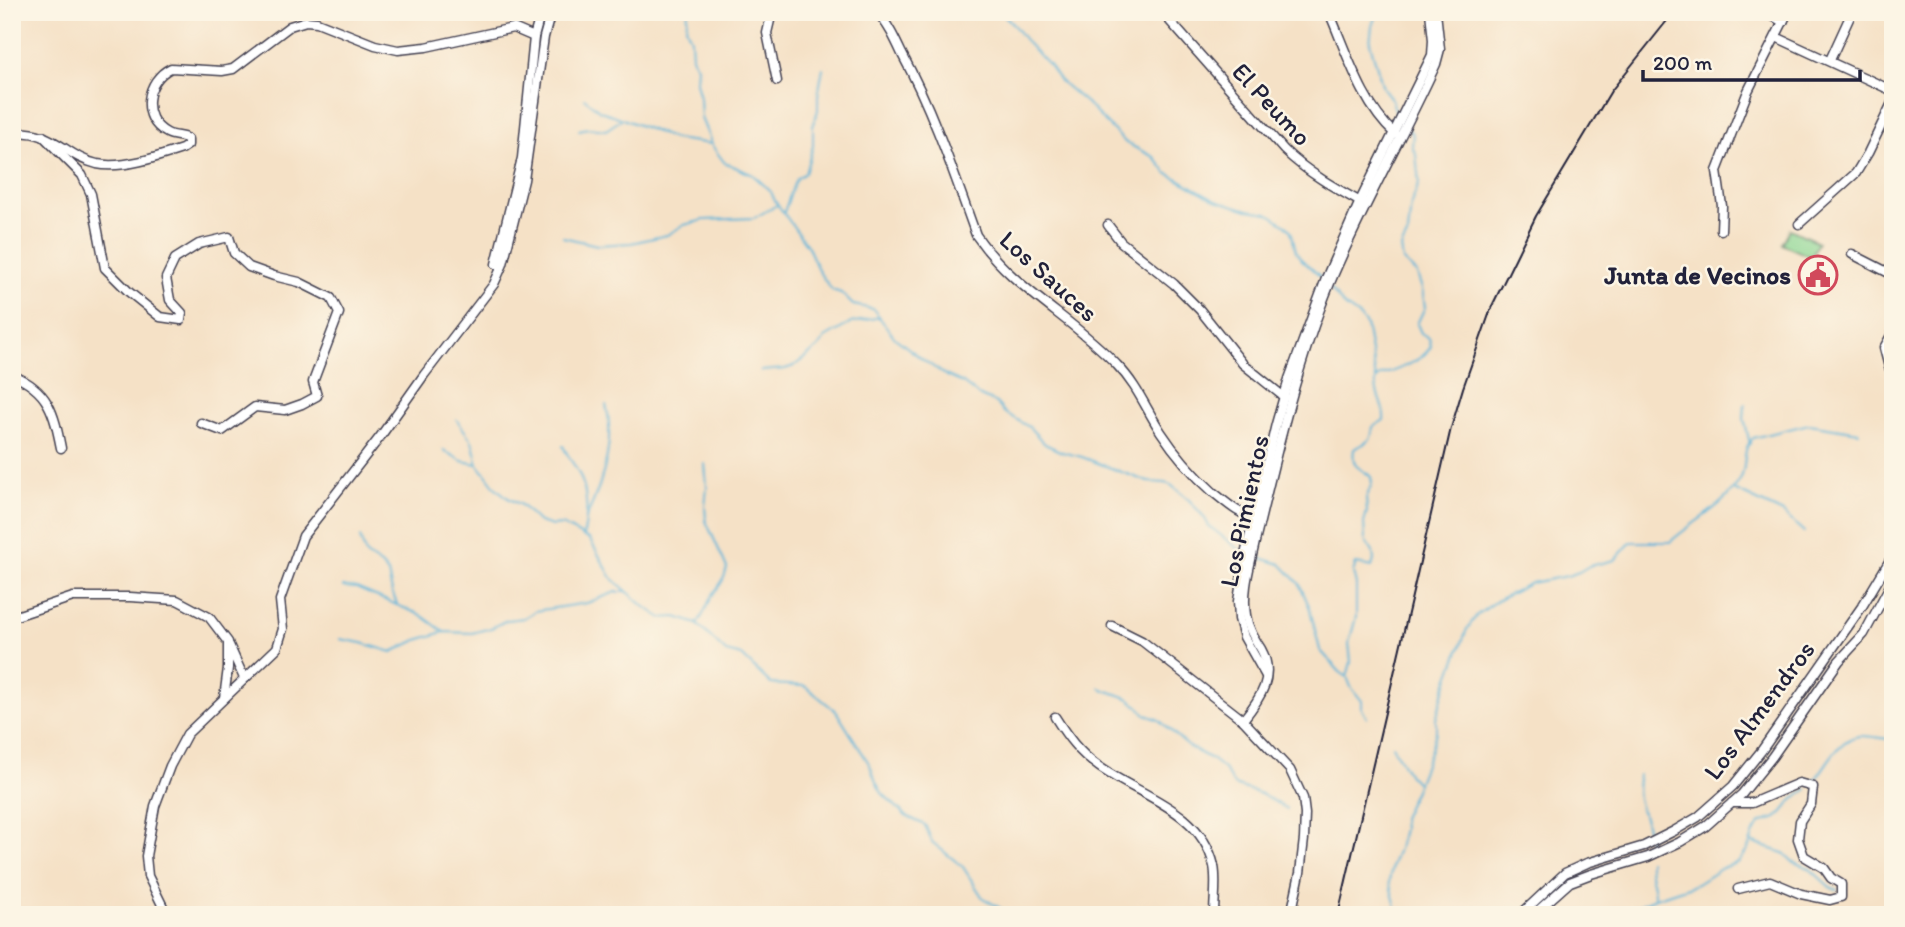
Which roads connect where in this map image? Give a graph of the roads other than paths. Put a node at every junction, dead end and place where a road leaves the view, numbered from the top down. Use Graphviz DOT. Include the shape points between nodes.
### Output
graph roads {
  1 [pos="541,12"];
  2 [pos="551,12"];
  3 [pos="772,12"];
  4 [pos="877,12"];
  5 [pos="1162,12"];
  6 [pos="1329,12"];
  7 [pos="1430,12"];
  8 [pos="1436,12"];
  9 [pos="1766,12"];
  10 [pos="1788,12"];
  11 [pos="1852,12"];
  12 [pos="1783,22"];
  13 [pos="534,37"];
  14 [pos="1776,37"];
  15 [pos="1830,60"];
  16 [pos="777,81"];
  17 [pos="1893,91"];
  18 [pos="1893,102"];
  19 [pos="12,133"];
  20 [pos="1397,135"];
  21 [pos="43,136"];
  22 [pos="1363,203"];
  23 [pos="1799,224"];
  24 [pos="1108,225"];
  25 [pos="1721,230"];
  26 [pos="1852,254"];
  27 [pos="496,264"];
  28 [pos="1893,275"];
  29 [pos="1893,332"];
  30 [pos="12,375"];
  31 [pos="1893,376"];
  32 [pos="1284,397"];
  33 [pos="201,423"];
  34 [pos="61,448"];
  35 [pos="1257,519"];
  36 [pos="1893,555"];
  37 [pos="1893,580"];
  38 [pos="12,616"];
  39 [pos="1112,626"];
  40 [pos="228,642"];
  41 [pos="244,678"];
  42 [pos="224,698"];
  43 [pos="1055,717"];
  44 [pos="1243,720"];
  45 [pos="1732,803"];
  46 [pos="1738,889"];
  47 [pos="167,915"];
  48 [pos="1214,915"];
  49 [pos="1291,915"];
  50 [pos="1520,915"];
  51 [pos="1533,915"];
  1 -- 13 [label="street"];
  2 -- 41 [label="street" via="524,180 494,285 303,536 280,600 283,629 277,648"];
  3 -- 16 [label="street" via="767,33"];
  4 -- 35 [label="street, Los Sauces" via="915,76 984,247 1116,363 1197,478 1236,512"];
  5 -- 22 [label="street, El Peumo" via="1284,150 1322,180"];
  6 -- 20 [label="street" via="1368,101"];
  7 -- 20 [label="street, Los Pimientos" via="1432,55"];
  8 -- 20 [label="street, Los Pimientos" via="1439,56"];
  9 -- 12 [label="street"];
  10 -- 12 [label="street"];
  11 -- 15 [label="street"];
  12 -- 14 [label="street"];
  13 -- 21 [label="street" via="505,28 398,50 317,22 298,22 233,69 163,71 150,91 149,107 160,128 188,139 182,149 121,164 99,164"];
  13 -- 27 [label="street" via="522,158"];
  14 -- 15 [label="street"];
  14 -- 25 [label="street" via="1748,92 1717,172"];
  15 -- 17 [label="street"];
  18 -- 23 [label="street" via="1856,173"];
  19 -- 21 [label="street"];
  20 -- 22 [label="street, Los Pimientos"];
  21 -- 33 [label="street" via="82,175 105,268 160,317 181,320 182,313 170,300 166,278 176,259 199,244 229,237 234,253 249,267 299,282 331,298 339,313 313,382 317,396 285,410 255,407 222,430"];
  22 -- 32 [label="street, Los Pimientos" via="1327,276"];
  22 -- 35 [label="street, Los Pimientos" via="1303,357"];
  24 -- 32 [label="street" via="1121,242 1200,310 1243,364"];
  26 -- 28 [label="street"];
  29 -- 31 [label="street" via="1884,348"];
  30 -- 34 [label="street" via="34,388 48,404"];
  32 -- 35 [label="street, Los Pimientos"];
  35 -- 44 [label="street, Los Pimientos" via="1240,583 1238,610 1244,637 1266,676 1260,698"];
  36 -- 50 [label="street, Los Almendros" via="1863,605 1733,786 1674,831 1566,873"];
  37 -- 45 [label="street, Los Almendros" via="1864,634"];
  38 -- 40 [label="street" via="73,597 177,600 209,617"];
  39 -- 44 [label="street" via="1142,641"];
  40 -- 41 [label="street"];
  40 -- 42 [label="street"];
  41 -- 42 [label="street"];
  42 -- 47 [label="street" via="187,734 155,806 146,856 148,876"];
  43 -- 48 [label="street" via="1082,754 1098,767 1186,818 1206,844 1214,867"];
  44 -- 49 [label="street" via="1290,770 1303,799 1304,839"];
  45 -- 46 [label="street" via="1752,803 1799,783 1813,788 1798,839 1804,856 1842,884 1841,897 1830,900 1770,881"];
  45 -- 51 [label="street, Los Almendros" via="1706,826 1648,857 1570,882"];
}
